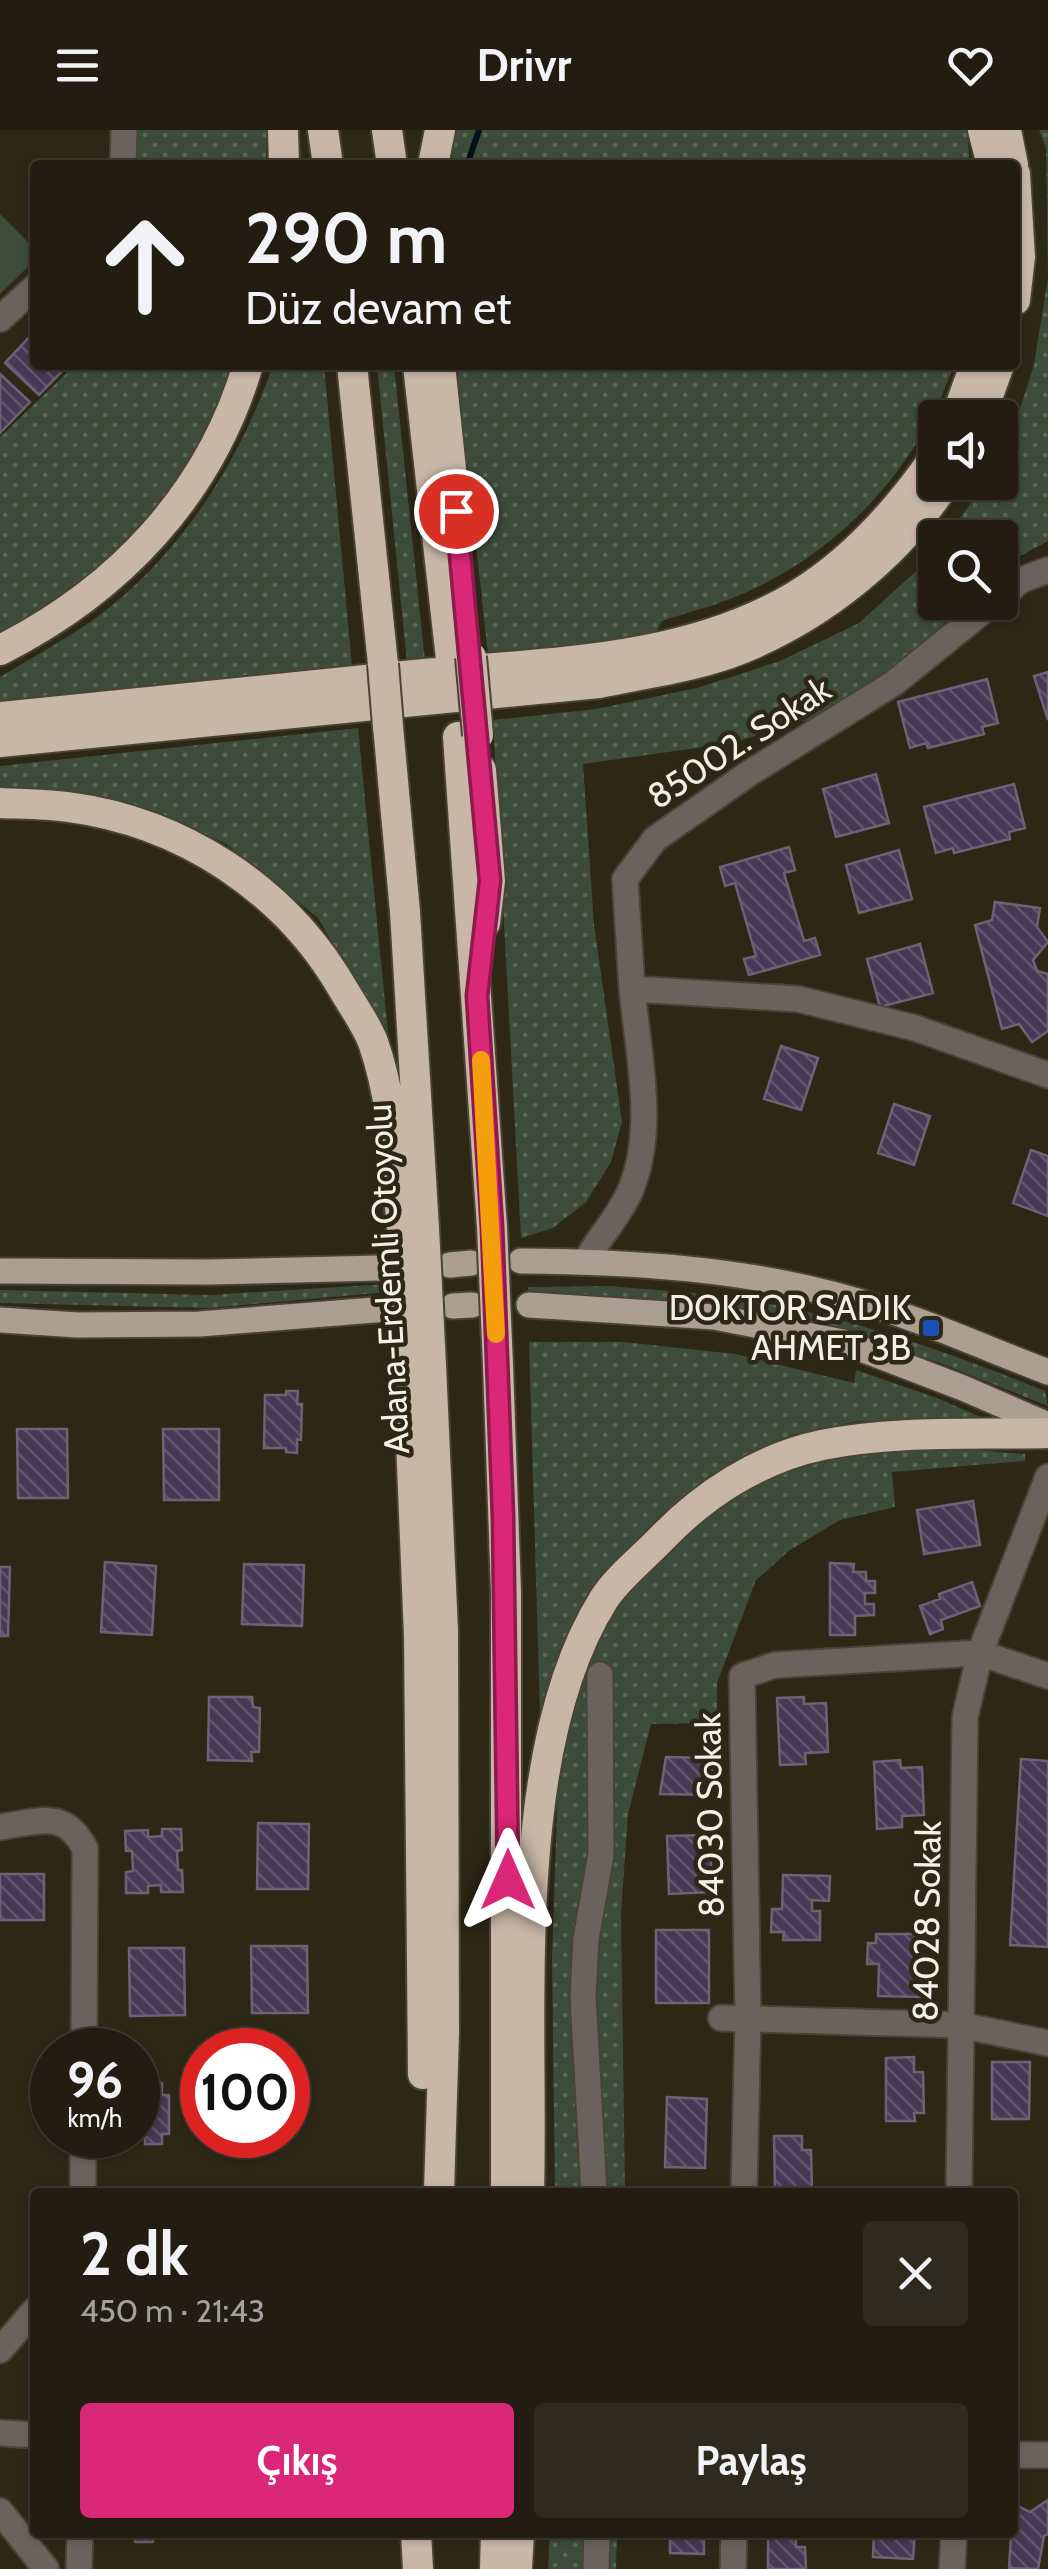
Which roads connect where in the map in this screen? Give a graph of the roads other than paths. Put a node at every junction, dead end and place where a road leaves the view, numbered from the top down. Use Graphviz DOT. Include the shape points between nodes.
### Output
graph roads {
  1 [pos="124,130"];
  2 [pos="283,130"];
  3 [pos="323,130"];
  4 [pos="387,130"];
  5 [pos="440,130"];
  6 [pos="983,130"];
  7 [pos="1006,130"];
  8 [pos="123,160"];
  9 [pos="284,160"];
  10 [pos="327,160"];
  11 [pos="391,160"];
  12 [pos="434,160"];
  13 [pos="991,160"];
  14 [pos="1012,160"];
  15 [pos="30,291"];
  16 [pos="0,319"];
  17 [pos="246,370"];
  18 [pos="353,370"];
  19 [pos="419,370"];
  20 [pos="440,370"];
  21 [pos="973,370"];
  22 [pos="997,370"];
  23 [pos="962,400"];
  24 [pos="986,400"];
  25 [pos="918,480"];
  26 [pos="931,500"];
  27 [pos="1048,570"];
  28 [pos="1018,583"];
  29 [pos="972,620"];
  30 [pos="0,650"];
  31 [pos="461,658"];
  32 [pos="0,717"];
  33 [pos="0,742"];
  34 [pos="0,803"];
  35 [pos="632,989"];
  36 [pos="1048,1075"];
  37 [pos="413,1228"];
  38 [pos="521,1261"];
  39 [pos="586,1262"];
  40 [pos="380,1268"];
  41 [pos="0,1271"];
  42 [pos="528,1305"];
  43 [pos="387,1309"];
  44 [pos="0,1320"];
  45 [pos="419,1366"];
  46 [pos="1048,1372"];
  47 [pos="1048,1425"];
  48 [pos="1048,1434"];
  49 [pos="1048,1477"];
  50 [pos="980,1652"];
  51 [pos="600,1675"];
  52 [pos="1048,1676"];
  53 [pos="0,1827"];
  54 [pos="721,2018"];
  55 [pos="748,2018"];
  56 [pos="960,2025"];
  57 [pos="84,2028"];
  58 [pos="1048,2042"];
  59 [pos="83,2158"];
  60 [pos="83,2188"];
  61 [pos="420,2188"];
  62 [pos="439,2188"];
  63 [pos="506,2188"];
  64 [pos="529,2188"];
  65 [pos="594,2188"];
  66 [pos="744,2188"];
  67 [pos="959,2188"];
  68 [pos="30,2316"];
  69 [pos="0,2350"];
  70 [pos="0,2433"];
  71 [pos="30,2435"];
  72 [pos="1018,2455"];
  73 [pos="1048,2456"];
  74 [pos="0,2511"];
  75 [pos="80,2538"];
  76 [pos="416,2538"];
  77 [pos="429,2538"];
  78 [pos="496,2538"];
  79 [pos="519,2538"];
  80 [pos="597,2538"];
  81 [pos="734,2538"];
  82 [pos="954,2538"];
  83 [pos="46,2569"];
  84 [pos="79,2569"];
  85 [pos="418,2569"];
  86 [pos="428,2569"];
  87 [pos="495,2569"];
  88 [pos="517,2569"];
  89 [pos="596,2569"];
  90 [pos="733,2569"];
  91 [pos="952,2569"];
  1 -- 8 [label="street"];
  2 -- 9 [label="highway"];
  3 -- 10 [label="highway"];
  4 -- 11 [label="highway"];
  5 -- 12 [label="highway"];
  6 -- 13 [label="highway"];
  7 -- 14 [label="highway"];
  15 -- 16 [label="street"];
  17 -- 30 [label="highway" via="203,468 134,558 80,604"];
  18 -- 37 [label="highway, Adana-Erdemli Otoyolu, bridge" via="405,912"];
  19 -- 31 [label="highway"];
  20 -- 31 [label="highway"];
  21 -- 23 [label="highway"];
  22 -- 24 [label="highway"];
  25 -- 32 [label="highway" via="892,514 827,574 710,635 596,658"];
  26 -- 33 [label="highway" via="884,557 815,610 740,649 679,667 600,683"];
  27 -- 28 [label="street"];
  29 -- 35 [label="street, 85002. Sokak" via="894,683 655,839 626,879"];
  31 -- 63 [label="highway, bridge" via="490,881 477,996 506,1608"];
  34 -- 37 [label="highway" via="70,807 150,827 227,864 276,901 322,953 372,1039"];
  35 -- 36 [label="street" via="798,999 915,1028"];
  35 -- 39 [label="street, 85002. Sokak" via="641,1149 624,1203"];
  37 -- 45 [label="highway, Adana-Erdemli Otoyolu, bridge"];
  38 -- 39 [label="main road"];
  39 -- 46 [label="main road" via="737,1273 848,1298"];
  40 -- 41 [label="main road"];
  42 -- 47 [label="main road" via="714,1317 842,1342"];
  43 -- 44 [label="main road" via="199,1324"];
  45 -- 61 [label="highway"];
  45 -- 62 [label="highway, Adana-Erdemli Otoyolu" via="443,1650"];
  48 -- 64 [label="highway" via="888,1435 800,1452 745,1473 689,1509 605,1598 563,1684 543,1783 532,1911"];
  49 -- 50 [label="street, 84028 Sokak"];
  50 -- 52 [label="street"];
  50 -- 55 [label="street, 84030 Sokak" via="775,1664 742,1676"];
  50 -- 56 [label="street, 84028 Sokak" via="964,1717"];
  51 -- 65 [label="street" via="601,1854 584,1996"];
  53 -- 57 [label="street" via="66,1822 85,1848"];
  54 -- 55 [label="street"];
  55 -- 56 [label="street"];
  55 -- 66 [label="street, 84030 Sokak"];
  56 -- 58 [label="street"];
  56 -- 67 [label="street, 84028 Sokak"];
  59 -- 60 [label="street"];
  68 -- 69 [label="street"];
  70 -- 71 [label="street"];
  72 -- 73 [label="street"];
  74 -- 83 [label="street"];
  75 -- 84 [label="street"];
  76 -- 85 [label="highway"];
  77 -- 86 [label="highway"];
  78 -- 87 [label="highway"];
  79 -- 88 [label="highway"];
  80 -- 89 [label="street"];
  81 -- 90 [label="street"];
  82 -- 91 [label="street"];
}
